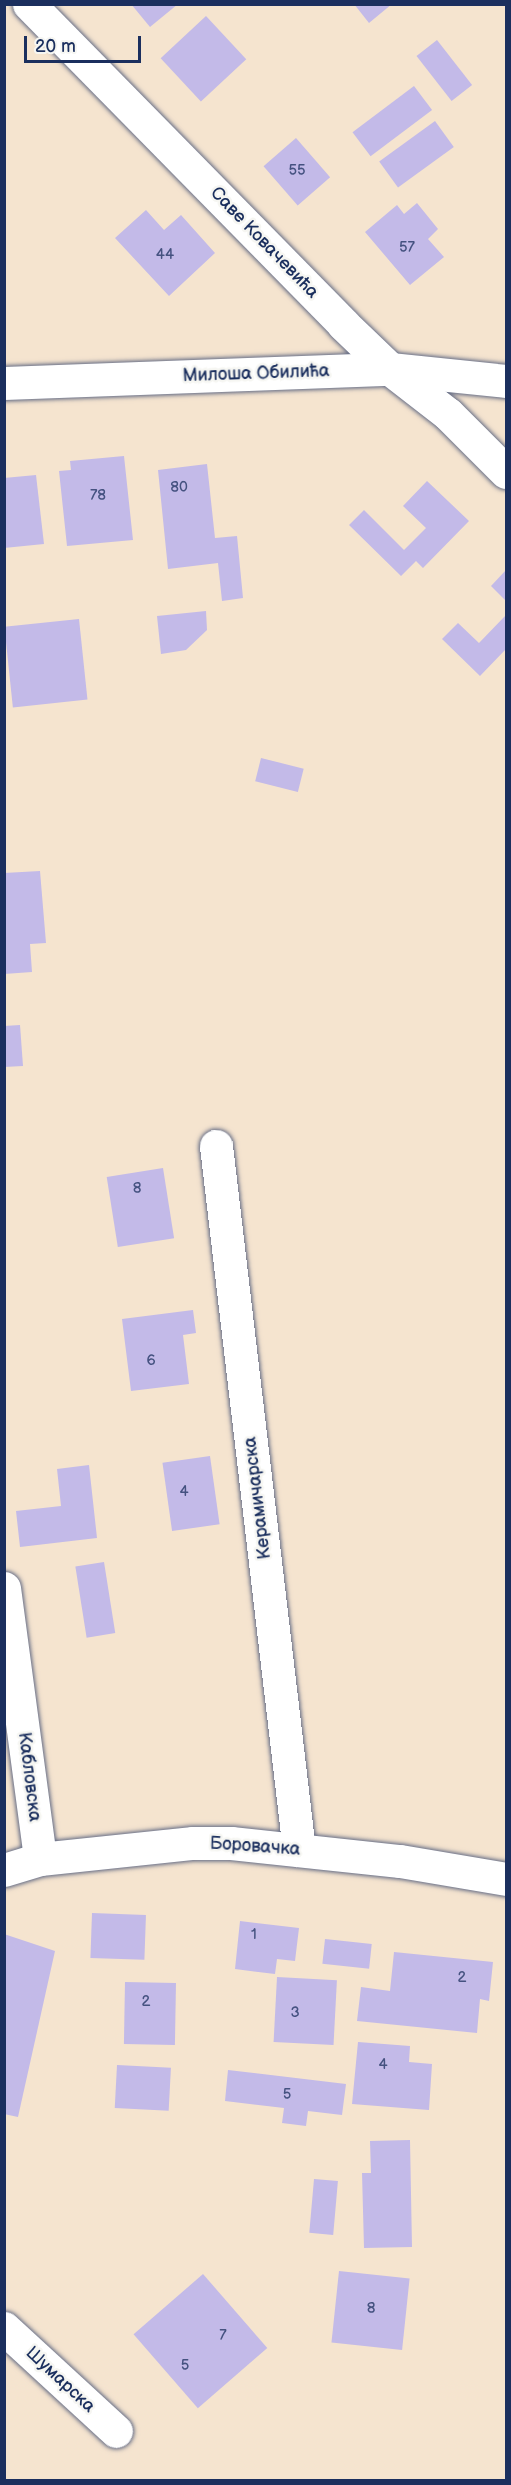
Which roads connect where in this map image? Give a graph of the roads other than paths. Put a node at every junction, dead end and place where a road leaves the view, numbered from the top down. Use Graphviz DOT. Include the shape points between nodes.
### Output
graph roads {
  1 [pos="29,4"];
  2 [pos="390,369"];
  3 [pos="507,381"];
  4 [pos="4,383"];
  5 [pos="507,472"];
  6 [pos="216,1146"];
  7 [pos="4,1588"];
  8 [pos="299,1850"];
  9 [pos="40,1859"];
  10 [pos="4,1870"];
  11 [pos="507,1879"];
  12 [pos="4,2328"];
  13 [pos="116,2431"];
  1 -- 2 [label="street, Саве Ковачевића"];
  2 -- 3 [label="street, Милоша Обилића"];
  2 -- 4 [label="street, Милоша Обилића"];
  2 -- 5 [label="street, Саве Ковачевића" via="448,414"];
  6 -- 8 [label="street, Керамичарска"];
  7 -- 9 [label="street, Кабловска"];
  8 -- 9 [label="street, Боровачка" via="193,1843"];
  8 -- 11 [label="street, Боровачка" via="400,1861"];
  9 -- 10 [label="street, Боровачка"];
  12 -- 13 [label="street, Шумарска"];
}
